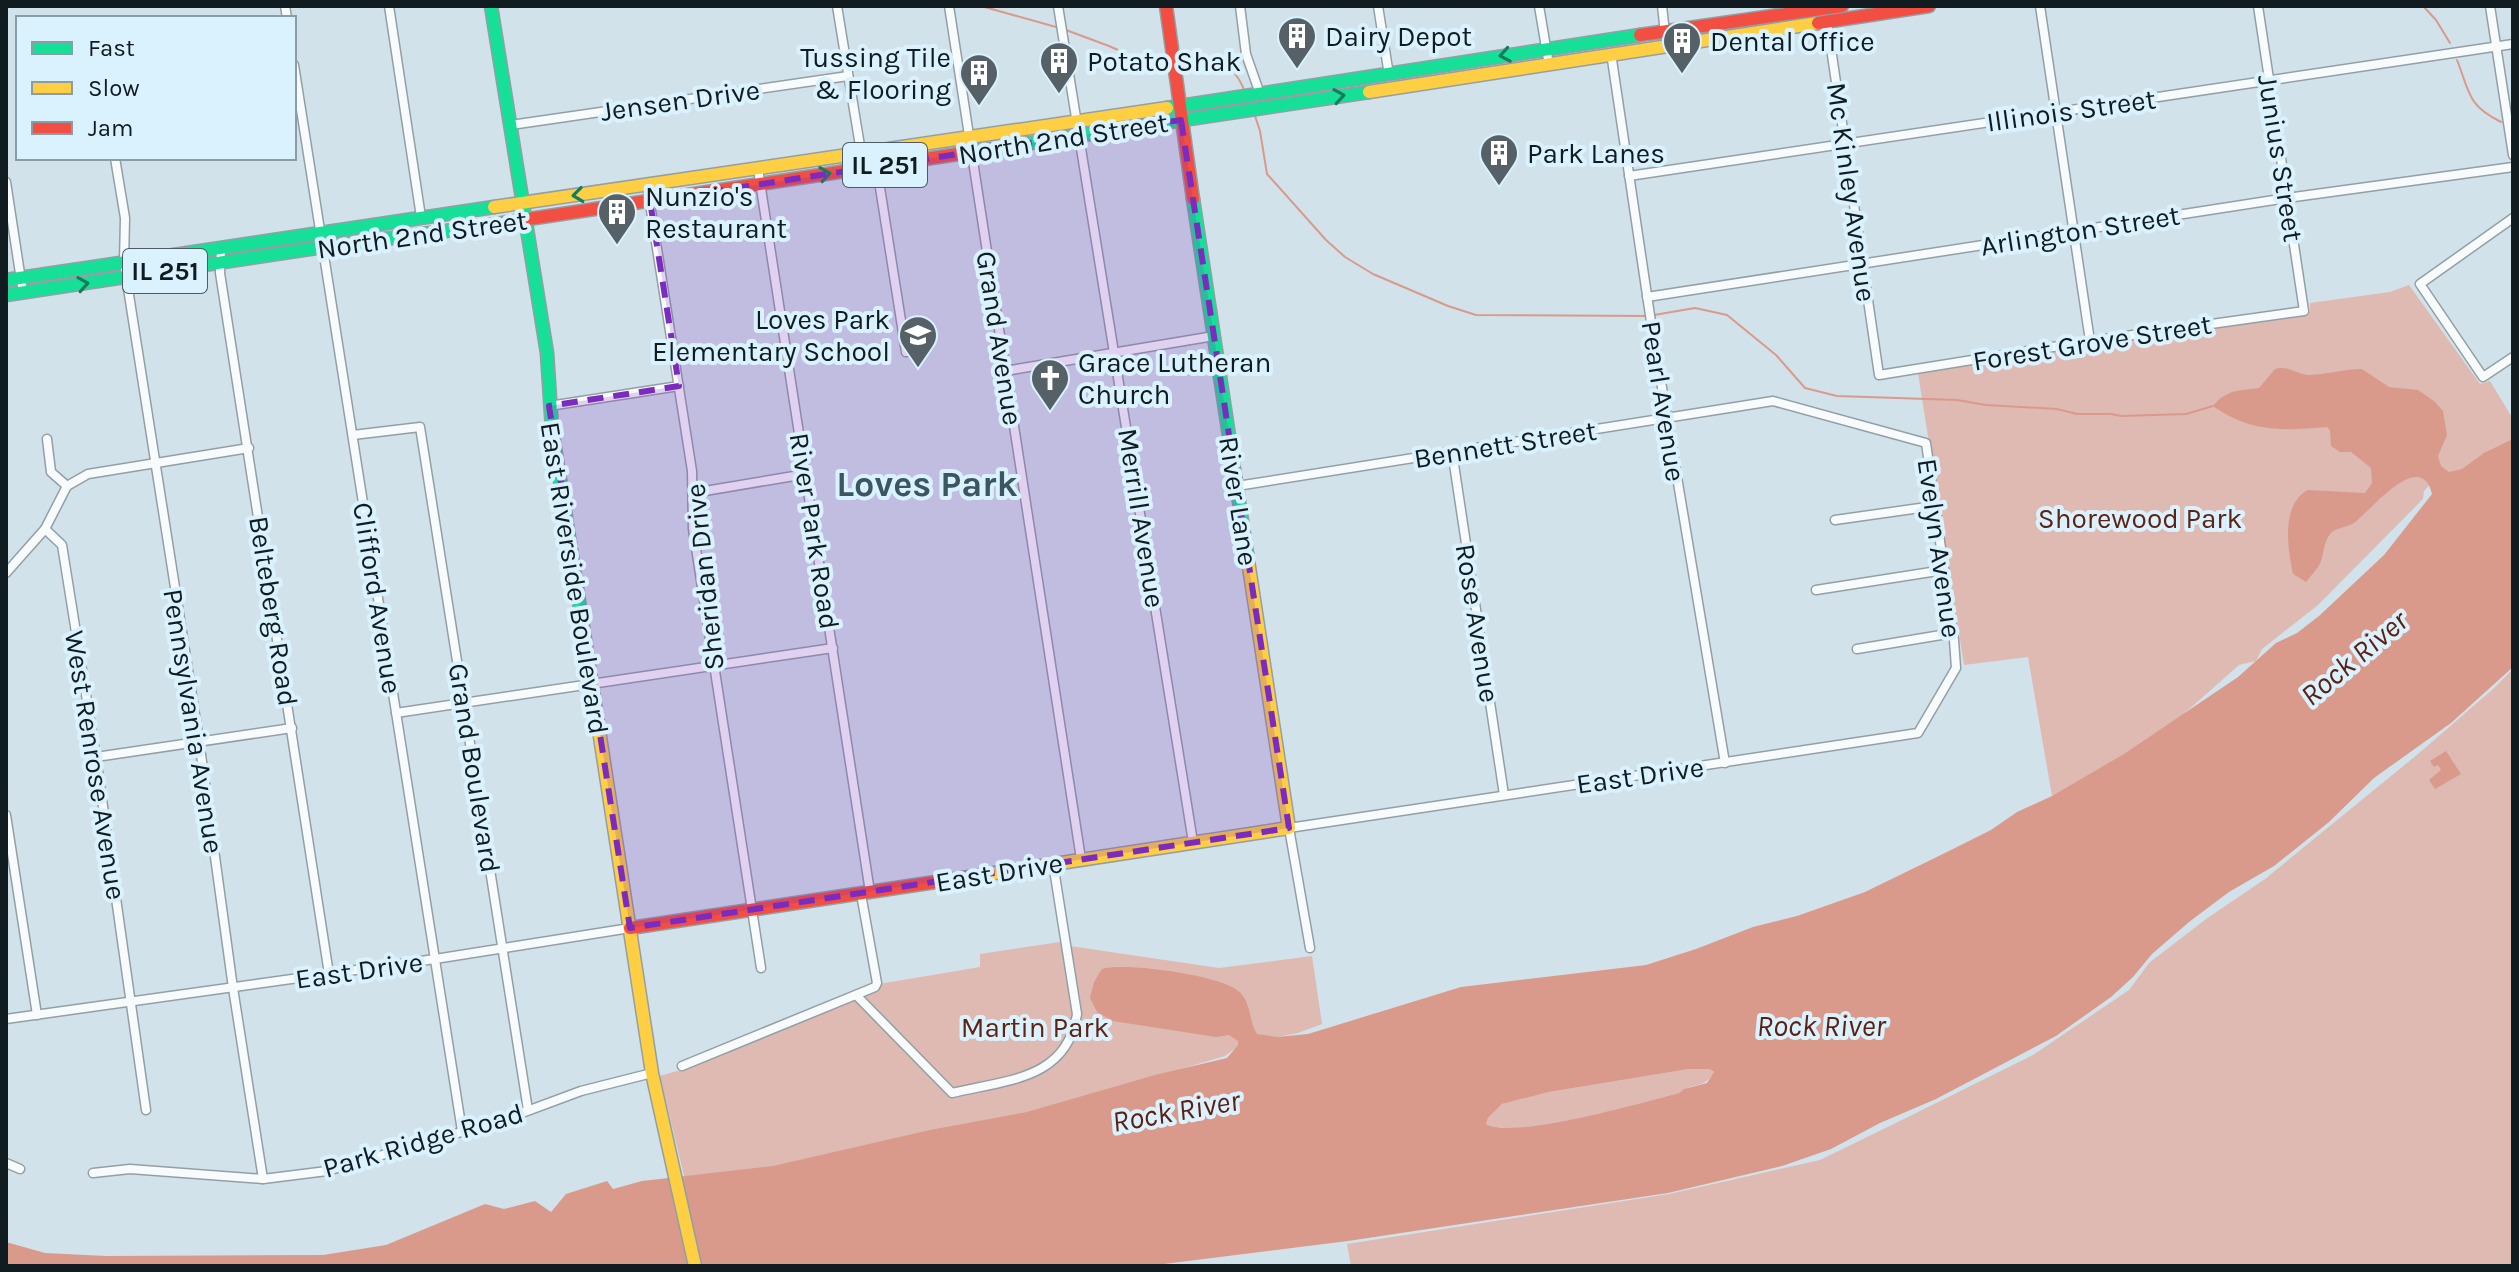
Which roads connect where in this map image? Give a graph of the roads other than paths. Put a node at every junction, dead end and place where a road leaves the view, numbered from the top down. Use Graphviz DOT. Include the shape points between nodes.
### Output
graph roads {
  1 [pos="389,6"];
  2 [pos="491,6"];
  3 [pos="837,6"];
  4 [pos="949,6"];
  5 [pos="1058,6"];
  6 [pos="1166,6"];
  7 [pos="1240,6"];
  8 [pos="1378,6"];
  9 [pos="1539,6"];
  10 [pos="1662,6"];
  11 [pos="1842,6"];
  12 [pos="1929,6"];
  13 [pos="2040,6"];
  14 [pos="2258,6"];
  15 [pos="2490,6"];
  16 [pos="1826,15"];
  17 [pos="1778,17"];
  18 [pos="1665,31"];
  19 [pos="1609,39"];
  20 [pos="2513,44"];
  21 [pos="1667,46"];
  22 [pos="2496,46"];
  23 [pos="1546,48"];
  24 [pos="1612,55"];
  25 [pos="1549,65"];
  26 [pos="848,76"];
  27 [pos="296,77"];
  28 [pos="1390,81"];
  29 [pos="2270,82"];
  30 [pos="1258,94"];
  31 [pos="1180,106"];
  32 [pos="2056,112"];
  33 [pos="1181,120"];
  34 [pos="1076,121"];
  35 [pos="511,125"];
  36 [pos="1079,136"];
  37 [pos="970,137"];
  38 [pos="1845,143"];
  39 [pos="972,152"];
  40 [pos="864,154"];
  41 [pos="2513,155"];
  42 [pos="115,160"];
  43 [pos="872,167"];
  44 [pos="2513,167"];
  45 [pos="758,169"];
  46 [pos="1629,176"];
  47 [pos="6,182"];
  48 [pos="760,183"];
  49 [pos="647,185"];
  50 [pos="2287,198"];
  51 [pos="650,201"];
  52 [pos="524,202"];
  53 [pos="421,217"];
  54 [pos="2513,218"];
  55 [pos="527,220"];
  56 [pos="390,221"];
  57 [pos="321,231"];
  58 [pos="2073,232"];
  59 [pos="392,238"];
  60 [pos="323,247"];
  61 [pos="221,248"];
  62 [pos="1863,262"];
  63 [pos="124,263"];
  64 [pos="221,264"];
  65 [pos="126,277"];
  66 [pos="21,278"];
  67 [pos="6,280"];
  68 [pos="23,293"];
  69 [pos="6,295"];
  70 [pos="1648,301"];
  71 [pos="2304,311"];
  72 [pos="1214,336"];
  73 [pos="2090,341"];
  74 [pos="906,352"];
  75 [pos="1115,352"];
  76 [pos="2513,357"];
  77 [pos="1005,371"];
  78 [pos="1879,375"];
  79 [pos="679,386"];
  80 [pos="1773,401"];
  81 [pos="549,406"];
  82 [pos="1667,419"];
  83 [pos="353,435"];
  84 [pos="47,439"];
  85 [pos="249,448"];
  86 [pos="1452,451"];
  87 [pos="154,462"];
  88 [pos="806,474"];
  89 [pos="67,486"];
  90 [pos="1237,486"];
  91 [pos="693,493"];
  92 [pos="1934,506"];
  93 [pos="1835,520"];
  94 [pos="45,529"];
  95 [pos="1944,570"];
  96 [pos="6,573"];
  97 [pos="1816,590"];
  98 [pos="1953,633"];
  99 [pos="833,648"];
  100 [pos="1857,649"];
  101 [pos="714,667"];
  102 [pos="1956,668"];
  103 [pos="591,685"];
  104 [pos="465,704"];
  105 [pos="396,713"];
  106 [pos="292,728"];
  107 [pos="199,740"];
  108 [pos="96,757"];
  109 [pos="1725,763"];
  110 [pos="1504,795"];
  111 [pos="6,815"];
  112 [pos="1289,828"];
  113 [pos="1193,842"];
  114 [pos="1081,859"];
  115 [pos="1053,863"];
  116 [pos="866,893"];
  117 [pos="751,912"];
  118 [pos="630,928"];
  119 [pos="502,948"];
  120 [pos="1310,948"];
  121 [pos="435,959"];
  122 [pos="761,968"];
  123 [pos="329,974"];
  124 [pos="233,988"];
  125 [pos="856,995"];
  126 [pos="131,1002"];
  127 [pos="37,1015"];
  128 [pos="6,1019"];
  129 [pos="682,1066"];
  130 [pos="652,1073"];
  131 [pos="146,1110"];
  132 [pos="528,1110"];
  133 [pos="462,1131"];
  134 [pos="6,1163"];
  135 [pos="20,1169"];
  136 [pos="93,1173"];
  137 [pos="263,1179"];
  138 [pos="695,1266"];
  1 -- 53 [label="street"];
  2 -- 35 [label="main road, East Riverside Boulevard"];
  3 -- 26 [label="street"];
  4 -- 37 [label="street, Grand Avenue"];
  5 -- 34 [label="street, Merrill Avenue"];
  6 -- 31 [label="main road, River Lane"];
  7 -- 30 [label="street"];
  8 -- 28 [label="street"];
  9 -- 23 [label="street"];
  10 -- 18 [label="street"];
  11 -- 16 [label="main road, North 2nd Street / IL 251"];
  12 -- 16 [label="main road, North 2nd Street / IL 251"];
  13 -- 32 [label="street"];
  14 -- 29 [label="street, Junius Street"];
  15 -- 22 [label="street"];
  16 -- 17 [label="main road, North 2nd Street / IL 251"];
  16 -- 38 [label="street, Mc Kinley Avenue"];
  17 -- 18 [label="main road, North 2nd Street / IL 251"];
  17 -- 21 [label="main road, North 2nd Street / IL 251"];
  18 -- 19 [label="main road, North 2nd Street / IL 251"];
  18 -- 21 [label="street"];
  19 -- 23 [label="main road, North 2nd Street / IL 251"];
  19 -- 24 [label="street, Pearl Avenue"];
  20 -- 22 [label="street, Illinois Street"];
  21 -- 24 [label="main road, North 2nd Street / IL 251"];
  22 -- 29 [label="street, Illinois Street"];
  22 -- 41 [label="street"];
  23 -- 25 [label="street"];
  23 -- 28 [label="main road, North 2nd Street / IL 251, one-way"];
  24 -- 25 [label="main road, North 2nd Street / IL 251"];
  24 -- 46 [label="street, Pearl Avenue"];
  25 -- 28 [label="main road, North 2nd Street / IL 251"];
  26 -- 35 [label="street, Jensen Drive"];
  26 -- 40 [label="street"];
  27 -- 57 [label="street, Clifford Avenue"];
  28 -- 30 [label="main road, North 2nd Street / IL 251"];
  33 -- 28 [label="main road, North 2nd Street / IL 251, one-way"];
  29 -- 32 [label="street, Illinois Street"];
  29 -- 50 [label="street, Junius Street"];
  30 -- 31 [label="main road, North 2nd Street / IL 251"];
  31 -- 33 [label="main road, River Lane"];
  31 -- 34 [label="main road, North 2nd Street / IL 251"];
  32 -- 38 [label="street, Illinois Street"];
  32 -- 58 [label="street"];
  33 -- 36 [label="main road, North 2nd Street / IL 251"];
  33 -- 72 [label="main road, River Lane"];
  34 -- 36 [label="street, Merrill Avenue"];
  34 -- 37 [label="main road, North 2nd Street / IL 251"];
  35 -- 52 [label="main road, East Riverside Boulevard"];
  36 -- 39 [label="main road, North 2nd Street / IL 251"];
  36 -- 75 [label="street, Merrill Avenue"];
  37 -- 39 [label="street, Grand Avenue"];
  37 -- 40 [label="main road, North 2nd Street / IL 251"];
  38 -- 46 [label="street, Illinois Street"];
  38 -- 62 [label="street, Mc Kinley Avenue"];
  39 -- 43 [label="main road, North 2nd Street / IL 251"];
  39 -- 77 [label="street, Grand Avenue"];
  40 -- 43 [label="street"];
  40 -- 45 [label="main road, North 2nd Street / IL 251"];
  42 -- 63 [label="street, Pennsylvania Avenue" via="125,218"];
  48 -- 43 [label="main road, North 2nd Street / IL 251, one-way"];
  43 -- 74 [label="street" via="878,175"];
  44 -- 50 [label="street, Arlington Street"];
  45 -- 48 [label="street, River Park Road"];
  45 -- 49 [label="main road, North 2nd Street / IL 251"];
  46 -- 70 [label="street, Pearl Avenue"];
  47 -- 66 [label="street"];
  48 -- 51 [label="main road, North 2nd Street / IL 251"];
  48 -- 88 [label="street, River Park Road"];
  49 -- 51 [label="street, Sheridan Drive"];
  49 -- 52 [label="main road, North 2nd Street / IL 251, one-way"];
  50 -- 58 [label="street, Arlington Street"];
  50 -- 71 [label="street, Junius Street"];
  51 -- 55 [label="main road, North 2nd Street / IL 251"];
  51 -- 79 [label="street, Sheridan Drive"];
  52 -- 53 [label="main road, North 2nd Street / IL 251"];
  52 -- 55 [label="main road, East Riverside Boulevard"];
  53 -- 56 [label="main road, North 2nd Street / IL 251"];
  54 -- 76 [label="street" via="2420,284 2483,377"];
  55 -- 59 [label="main road, North 2nd Street / IL 251"];
  55 -- 81 [label="main road, East Riverside Boulevard" via="547,353"];
  56 -- 57 [label="main road, North 2nd Street / IL 251"];
  56 -- 59 [label="main road"];
  57 -- 60 [label="street, Clifford Avenue"];
  57 -- 61 [label="main road, North 2nd Street / IL 251"];
  58 -- 62 [label="street, Arlington Street"];
  58 -- 73 [label="street"];
  59 -- 60 [label="main road, North 2nd Street / IL 251"];
  60 -- 64 [label="main road, North 2nd Street / IL 251"];
  60 -- 83 [label="street, Clifford Avenue"];
  61 -- 63 [label="main road, North 2nd Street / IL 251"];
  61 -- 64 [label="street, Belteberg Road"];
  62 -- 70 [label="street, Arlington Street"];
  62 -- 78 [label="street, Mc Kinley Avenue"];
  63 -- 65 [label="street, Pennsylvania Avenue"];
  63 -- 66 [label="main road, North 2nd Street / IL 251"];
  64 -- 65 [label="main road, North 2nd Street / IL 251"];
  64 -- 85 [label="street, Belteberg Road"];
  68 -- 65 [label="main road, North 2nd Street / IL 251, one-way"];
  65 -- 87 [label="street, Pennsylvania Avenue"];
  66 -- 67 [label="main road, North 2nd Street / IL 251"];
  66 -- 68 [label="street"];
  68 -- 69 [label="main road, North 2nd Street / IL 251"];
  70 -- 82 [label="street, Pearl Avenue"];
  71 -- 73 [label="street, Forest Grove Street"];
  72 -- 75 [label="street"];
  72 -- 90 [label="main road, River Lane"];
  73 -- 78 [label="street, Forest Grove Street"];
  75 -- 77 [label="street"];
  75 -- 113 [label="street, Merrill Avenue"];
  77 -- 114 [label="street, Grand Avenue"];
  79 -- 81 [label="street"];
  79 -- 91 [label="street, Sheridan Drive"];
  80 -- 82 [label="street, Bennett Street"];
  80 -- 92 [label="street, Evelyn Avenue" via="1926,443"];
  81 -- 103 [label="main road, East Riverside Boulevard"];
  82 -- 86 [label="street, Bennett Street"];
  82 -- 109 [label="street, Pearl Avenue"];
  83 -- 104 [label="street, Grand Boulevard" via="420,427"];
  83 -- 105 [label="street, Clifford Avenue"];
  84 -- 89 [label="street" via="51,472"];
  85 -- 87 [label="street"];
  85 -- 106 [label="street, Belteberg Road"];
  86 -- 90 [label="street, Bennett Street"];
  86 -- 110 [label="street, Rose Avenue"];
  87 -- 89 [label="street" via="88,474"];
  87 -- 107 [label="street, Pennsylvania Avenue"];
  88 -- 91 [label="street"];
  88 -- 99 [label="street, River Park Road"];
  89 -- 94 [label="street"];
  90 -- 112 [label="main road, River Lane"];
  91 -- 101 [label="street, Sheridan Drive" via="693,529"];
  92 -- 93 [label="street"];
  92 -- 95 [label="street, Evelyn Avenue"];
  94 -- 96 [label="street"];
  94 -- 108 [label="street, West Renrose Avenue" via="62,545"];
  95 -- 97 [label="street"];
  95 -- 98 [label="street, Evelyn Avenue"];
  98 -- 100 [label="street"];
  98 -- 102 [label="street, Evelyn Avenue"];
  99 -- 101 [label="street"];
  99 -- 116 [label="street, River Park Road"];
  101 -- 103 [label="street"];
  101 -- 117 [label="street, Sheridan Drive"];
  102 -- 109 [label="street, East Drive" via="1918,733"];
  103 -- 104 [label="street"];
  103 -- 118 [label="main road, East Riverside Boulevard"];
  104 -- 105 [label="street"];
  104 -- 119 [label="street, Grand Boulevard"];
  105 -- 121 [label="street, Clifford Avenue"];
  106 -- 107 [label="street"];
  106 -- 123 [label="street, Belteberg Road"];
  107 -- 108 [label="street"];
  107 -- 124 [label="street, Pennsylvania Avenue"];
  108 -- 126 [label="street, West Renrose Avenue"];
  109 -- 110 [label="street, East Drive"];
  110 -- 112 [label="street, East Drive"];
  111 -- 127 [label="street"];
  112 -- 113 [label="main road, East Drive"];
  112 -- 120 [label="street, River Lane"];
  113 -- 114 [label="main road, East Drive"];
  114 -- 115 [label="main road, East Drive"];
  115 -- 116 [label="main road, East Drive"];
  115 -- 125 [label="street" via="1077,1014 1063,1053 1047,1068 952,1093"];
  116 -- 117 [label="main road, East Drive"];
  116 -- 125 [label="street" via="877,983"];
  117 -- 118 [label="main road, East Drive"];
  117 -- 122 [label="street, Sheridan Drive"];
  118 -- 119 [label="street, East Drive"];
  118 -- 130 [label="main road, East Riverside Boulevard"];
  119 -- 121 [label="street, East Drive"];
  119 -- 132 [label="street, Grand Boulevard"];
  121 -- 123 [label="street, East Drive"];
  121 -- 133 [label="street, Clifford Avenue"];
  123 -- 124 [label="street, East Drive"];
  124 -- 126 [label="street, East Drive"];
  124 -- 137 [label="street, Pennsylvania Avenue"];
  125 -- 129 [label="street"];
  126 -- 127 [label="street, East Drive"];
  126 -- 131 [label="street, West Renrose Avenue"];
  127 -- 128 [label="street, East Drive"];
  130 -- 132 [label="street, Park Ridge Road"];
  130 -- 138 [label="main road, East Riverside Boulevard"];
  132 -- 133 [label="street, Park Ridge Road"];
  133 -- 137 [label="street, Park Ridge Road" via="348,1166"];
  134 -- 135 [label="street"];
  136 -- 137 [label="street, Park Ridge Road" via="130,1169"];
}
